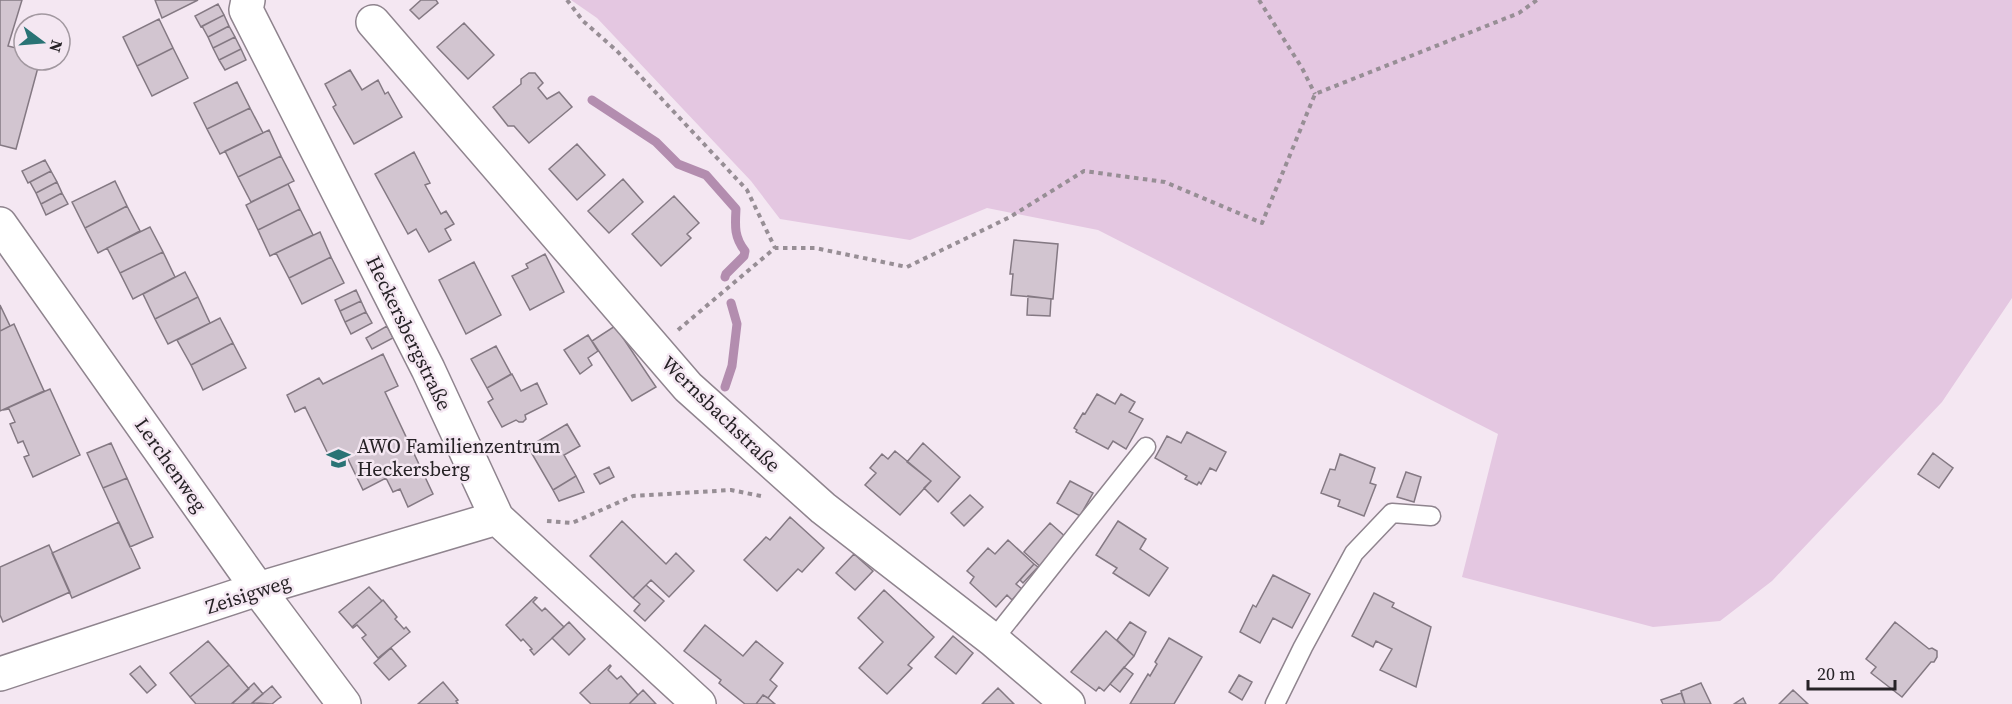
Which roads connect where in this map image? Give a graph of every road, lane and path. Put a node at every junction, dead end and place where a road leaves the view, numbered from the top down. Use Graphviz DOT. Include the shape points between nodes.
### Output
graph roads {
  1 [pos="248,0"];
  2 [pos="567,0"];
  3 [pos="1259,0"];
  4 [pos="1537,0"];
  5 [pos="373,22"];
  6 [pos="1315,94"];
  7 [pos="0,224"];
  8 [pos="775,248"];
  9 [pos="655,350"];
  10 [pos="1146,447"];
  11 [pos="765,497"];
  12 [pos="1431,516"];
  13 [pos="497,518"];
  14 [pos="258,589"];
  15 [pos="993,640"];
  16 [pos="0,674"];
  17 [pos="344,704"];
  18 [pos="699,704"];
  19 [pos="1068,704"];
  20 [pos="1275,704"];
  1 -- 13 [label="street, Heckersbergstraße" via="246,10 428,369"];
  2 -- 8 [label="path" via="747,190"];
  3 -- 6 [label="path"];
  4 -- 6 [label="path" via="1520,13"];
  5 -- 9 [label="street, Wernsbachstraße"];
  6 -- 8 [label="path" via="1262,223 1165,182 1084,171 1010,217 907,267 815,248"];
  7 -- 14 [label="street, Lerchenweg"];
  8 -- 9 [label="path"];
  9 -- 15 [label="street, Wernsbachstraße" via="688,387 823,508"];
  10 -- 15 [label="lane"];
  11 -- 13 [label="path" via="731,490 633,496 572,522"];
  12 -- 20 [label="lane" via="1392,513 1354,553"];
  13 -- 14 [label="street, Zeisigweg"];
  13 -- 18 [label="street, Heckersbergstraße"];
  14 -- 16 [label="street, Zeisigweg"];
  14 -- 17 [label="street, Lerchenweg"];
  15 -- 19 [label="street, Wernsbachstraße"];
}
